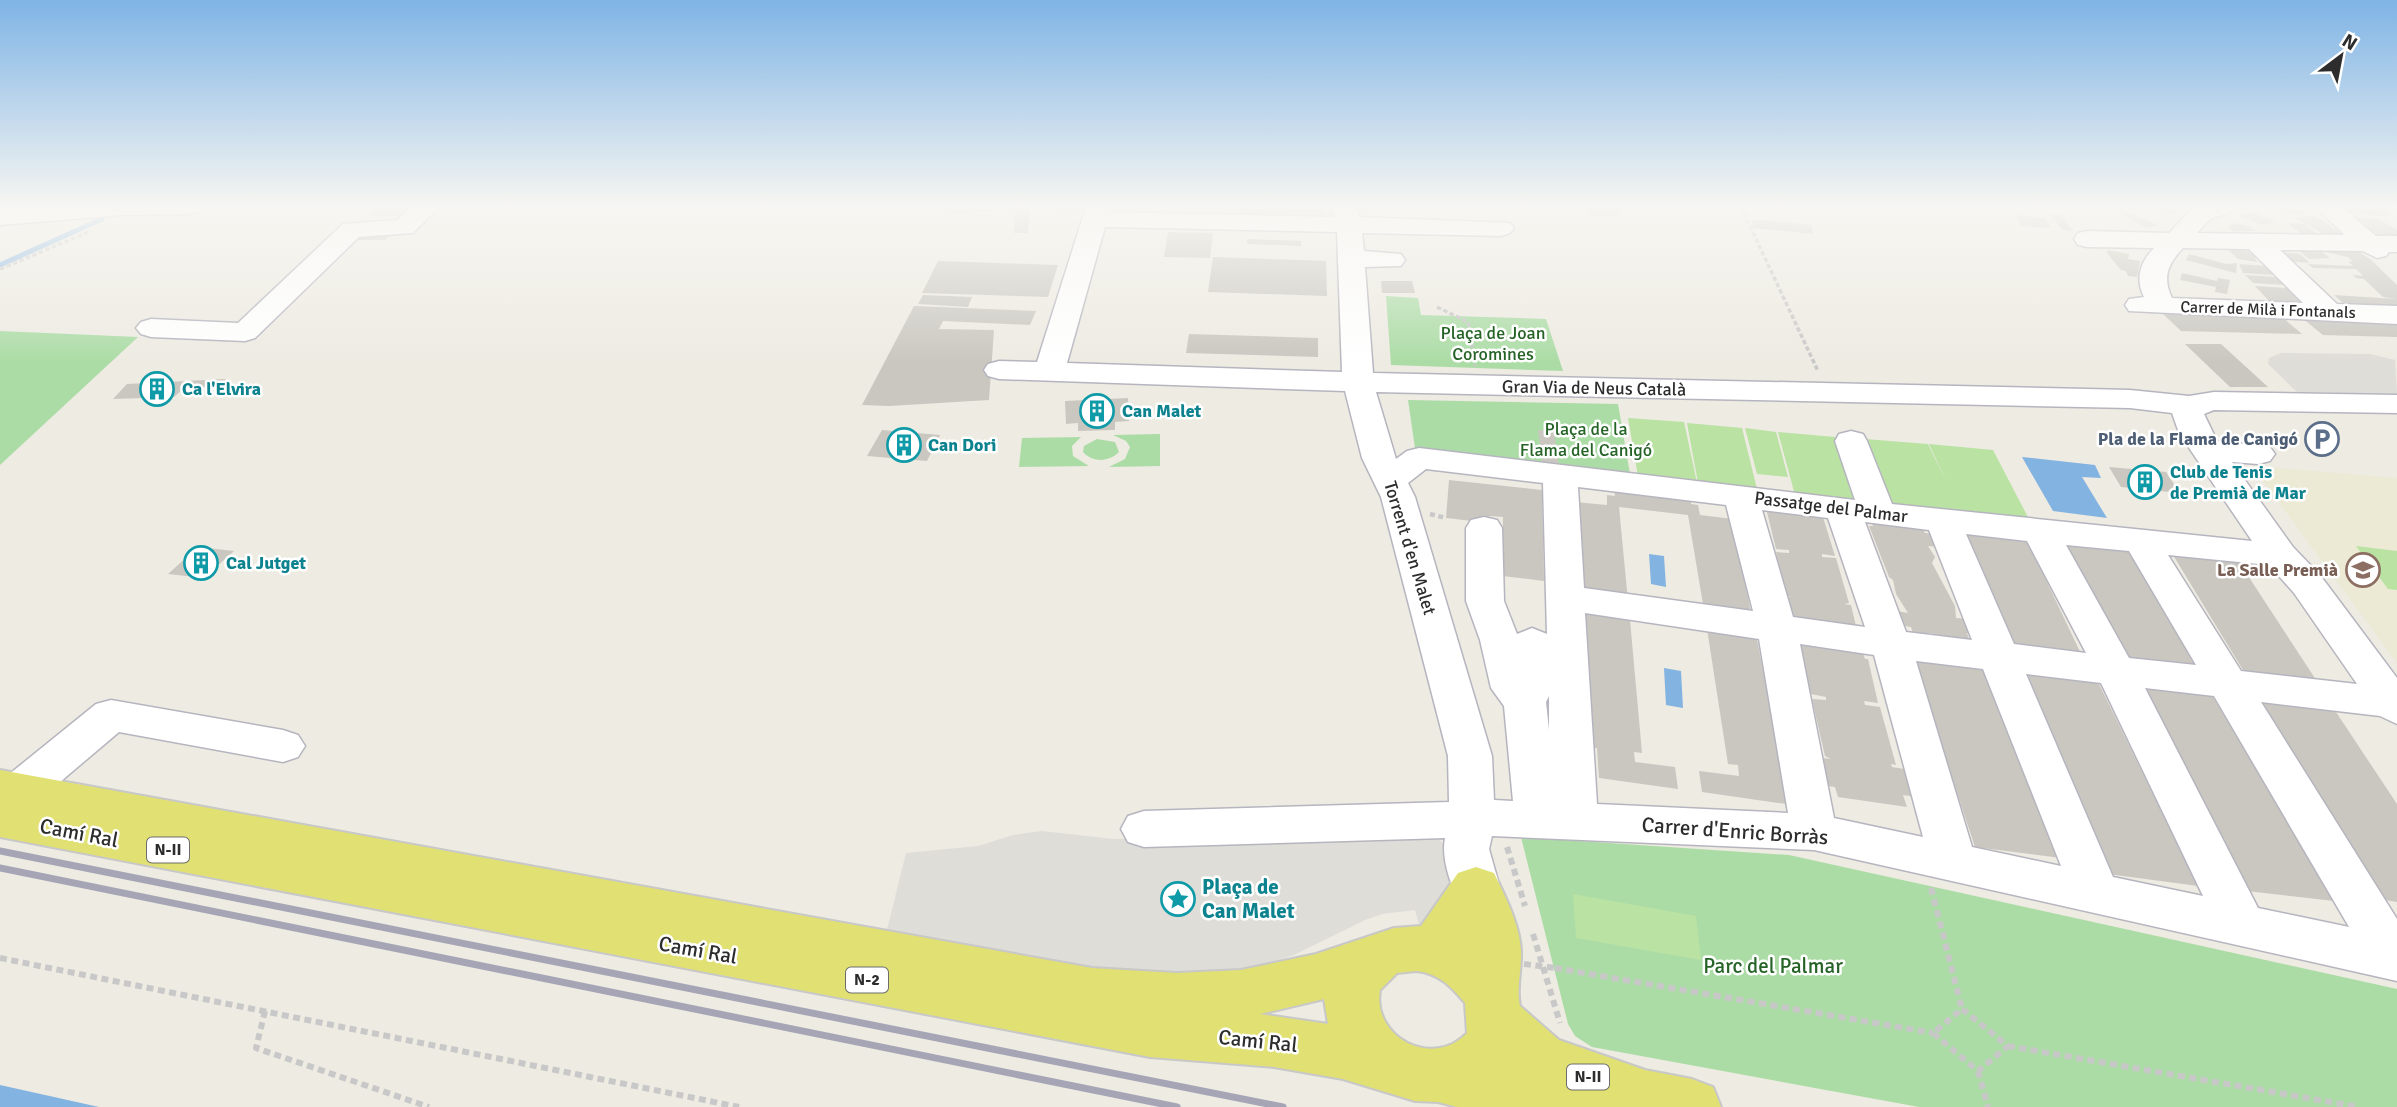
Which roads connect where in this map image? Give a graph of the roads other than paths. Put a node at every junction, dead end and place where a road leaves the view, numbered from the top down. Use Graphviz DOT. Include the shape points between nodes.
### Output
graph roads {
  1 [pos="321,259"];
  2 [pos="1083,259"];
  3 [pos="1300,259"];
  4 [pos="1386,259"];
  5 [pos="2158,259"];
  6 [pos="2273,259"];
  7 [pos="1392,260"];
  8 [pos="2329,312"];
  9 [pos="2397,314"];
  10 [pos="151,328"];
  11 [pos="999,370"];
  12 [pos="1049,372"];
  13 [pos="1358,382"];
  14 [pos="2397,404"];
  15 [pos="2195,425"];
  16 [pos="1851,441"];
  17 [pos="2258,454"];
  18 [pos="1560,474"];
  19 [pos="1390,481"];
  20 [pos="1741,497"];
  21 [pos="1859,510"];
  22 [pos="1943,521"];
  23 [pos="1484,528"];
  24 [pos="2040,531"];
  25 [pos="2142,542"];
  26 [pos="2280,555"];
  27 [pos="1565,598"];
  28 [pos="1777,628"];
  29 [pos="1531,642"];
  30 [pos="1891,644"];
  31 [pos="2000,656"];
  32 [pos="2116,671"];
  33 [pos="2227,684"];
  34 [pos="1524,702"];
  35 [pos="2395,706"];
  36 [pos="284,746"];
  37 [pos="6,799"];
  38 [pos="1472,820"];
  39 [pos="1556,820"];
  40 [pos="1144,829"];
  41 [pos="1814,832"];
  42 [pos="1942,874"];
  43 [pos="335,882"];
  44 [pos="1476,888"];
  45 [pos="2096,894"];
  46 [pos="2242,925"];
  47 [pos="1406,953"];
  48 [pos="2396,958"];
  49 [pos="1503,993"];
  50 [pos="1420,1073"];
  51 [pos="1580,1107"];
  52 [pos="1692,1107"];
  1 -- 10 [label="street" via="245,332"];
  2 -- 12 [label="street"];
  3 -- 13 [label="street, Torrent d'en Malet"];
  4 -- 7 [label="street"];
  5 -- 8 [label="street, Carrer de Milà i Fontanals" via="2150,305"];
  6 -- 8 [label="street"];
  8 -- 9 [label="street, Carrer de Milà i Fontanals"];
  11 -- 12 [label="street, Gran Via de Neus Català"];
  12 -- 13 [label="street, Gran Via de Neus Català"];
  13 -- 15 [label="street, Gran Via de Neus Català" via="2130,399"];
  13 -- 19 [label="street, Torrent d'en Malet"];
  14 -- 15 [label="street" via="2214,401"];
  15 -- 17 [label="street"];
  15 -- 26 [label="street"];
  16 -- 21 [label="street"];
  18 -- 19 [label="street, Passatge del Palmar" via="1419,458"];
  18 -- 20 [label="street, Passatge del Palmar"];
  18 -- 27 [label="street"];
  19 -- 38 [label="street, Torrent d'en Malet" via="1470,756"];
  20 -- 21 [label="street, Passatge del Palmar"];
  20 -- 28 [label="street"];
  21 -- 22 [label="street, Passatge del Palmar"];
  21 -- 30 [label="street"];
  22 -- 24 [label="street, Passatge del Palmar"];
  22 -- 31 [label="street"];
  23 -- 34 [label="street" via="1485,601 1512,688"];
  24 -- 25 [label="street, Passatge del Palmar"];
  24 -- 32 [label="street"];
  25 -- 26 [label="street, Passatge del Palmar"];
  25 -- 33 [label="street"];
  26 -- 35 [label="street" via="2307,584"];
  27 -- 28 [label="street"];
  27 -- 39 [label="street" via="1574,807"];
  28 -- 30 [label="street"];
  28 -- 41 [label="street"];
  29 -- 34 [label="street" via="1532,687"];
  30 -- 31 [label="street"];
  30 -- 42 [label="street"];
  31 -- 32 [label="street"];
  31 -- 45 [label="street"];
  32 -- 33 [label="street"];
  32 -- 46 [label="street"];
  33 -- 35 [label="street"];
  33 -- 48 [label="street"];
  34 -- 39 [label="street" via="1535,796"];
  36 -- 37 [label="street" via="111,715"];
  37 -- 43 [label="main road, Camí Ral / N-II"];
  37 -- 47 [label="main road, Camí Ral / N-2" via="1091,992 1196,998 1259,991"];
  38 -- 39 [label="street, Carrer d'Enric Borràs"];
  38 -- 40 [label="street, Carrer d'Enric Borràs"];
  38 -- 44 [label="street, Torrent d'en Malet" via="1466,849"];
  39 -- 41 [label="street, Carrer d'Enric Borràs"];
  41 -- 42 [label="street, Carrer d'Enric Borràs"];
  42 -- 45 [label="street, Carrer d'Enric Borràs"];
  43 -- 50 [label="main road, Camí Ral / N-2" via="1150,1032 1274,1041"];
  44 -- 47 [label="main road" via="1450,928"];
  44 -- 49 [label="main road" via="1496,951"];
  45 -- 46 [label="street, Carrer d'Enric Borràs"];
  46 -- 48 [label="street, Carrer d'Enric Borràs"];
  47 -- 49 [label="main road, N-II" via="1444,953"];
  47 -- 50 [label="main road, N-II" via="1358,977 1351,996 1352,1018 1366,1045 1383,1061"];
  49 -- 50 [label="main road" via="1492,1043 1476,1063"];
  49 -- 52 [label="main road, N-II" via="1540,1059 1645,1098"];
  50 -- 51 [label="main road, Camí Ral / N-II"];
}
